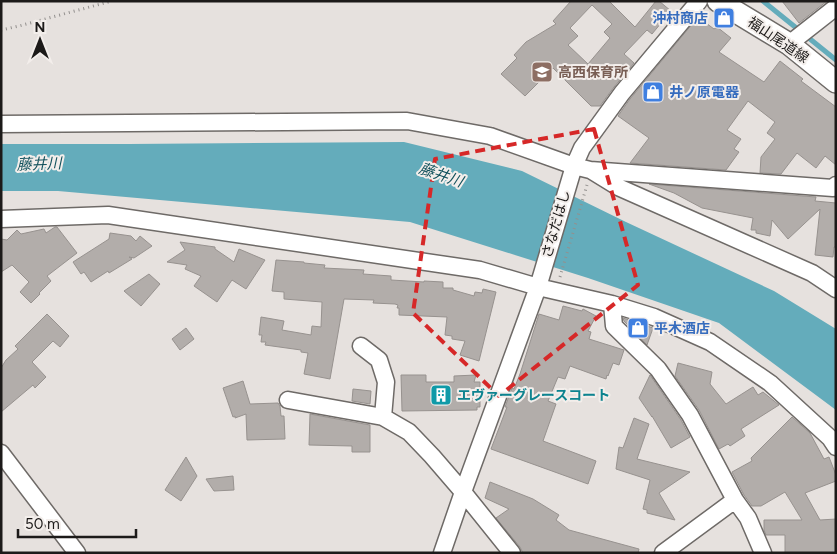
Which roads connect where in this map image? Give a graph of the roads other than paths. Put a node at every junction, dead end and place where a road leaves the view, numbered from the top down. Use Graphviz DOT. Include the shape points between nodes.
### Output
graph roads {
  1 [pos="699,1"];
  2 [pos="718,1"];
  3 [pos="836,7"];
  4 [pos="789,44"];
  5 [pos="836,82"];
  6 [pos="1,124"];
  7 [pos="573,170"];
  8 [pos="589,174"];
  9 [pos="836,185"];
  10 [pos="1,219"];
  11 [pos="540,281"];
  12 [pos="833,281"];
  13 [pos="612,304"];
  14 [pos="361,346"];
  15 [pos="288,400"];
  16 [pos="383,417"];
  17 [pos="836,448"];
  18 [pos="1,452"];
  19 [pos="463,492"];
  20 [pos="735,500"];
  21 [pos="77,553"];
  22 [pos="442,553"];
  23 [pos="512,553"];
  24 [pos="663,553"];
  25 [pos="763,553"];
  1 -- 7 [label="street, さなだはし" via="622,93 582,148"];
  2 -- 4 [label="main road, 福山尾道線"];
  3 -- 4 [label="street"];
  4 -- 5 [label="main road, 福山尾道線"];
  6 -- 7 [label="street" via="408,121 490,136"];
  7 -- 8 [label="street"];
  7 -- 11 [label="street, さなだはし"];
  8 -- 9 [label="street" via="834,188"];
  8 -- 12 [label="street"];
  10 -- 11 [label="street" via="108,215"];
  11 -- 13 [label="street"];
  11 -- 19 [label="street, さなだはし"];
  13 -- 17 [label="street" via="654,317 710,342 770,383 830,438"];
  13 -- 20 [label="street" via="614,326 658,369 690,415"];
  14 -- 16 [label="street" via="379,360 386,382"];
  15 -- 16 [label="street"];
  16 -- 19 [label="street" via="409,432"];
  18 -- 21 [label="street"];
  19 -- 22 [label="street, さなだはし"];
  19 -- 23 [label="street"];
  20 -- 24 [label="street"];
  20 -- 25 [label="street" via="748,518"];
}
